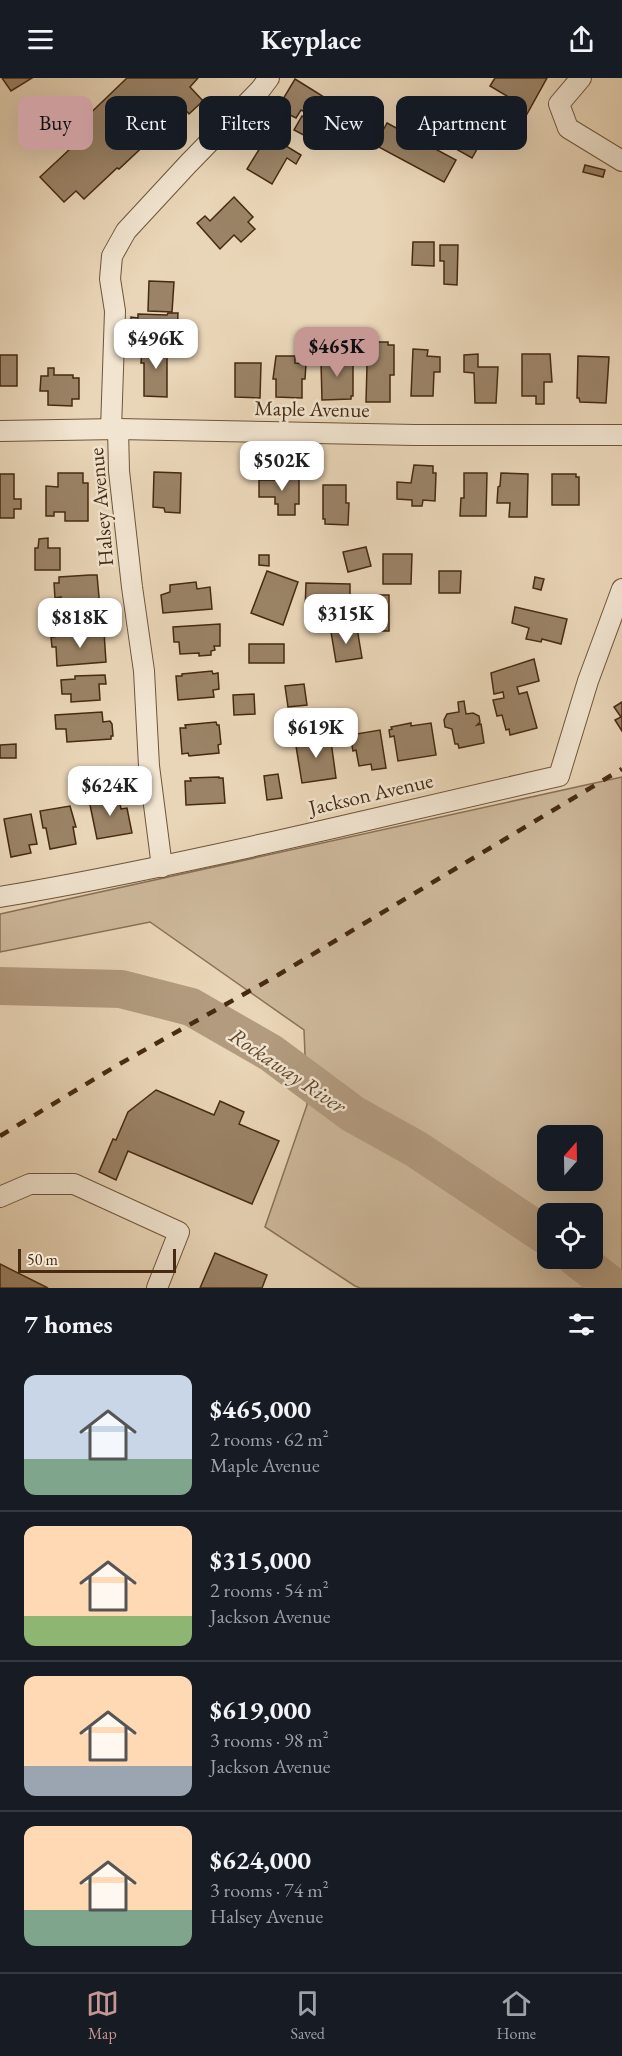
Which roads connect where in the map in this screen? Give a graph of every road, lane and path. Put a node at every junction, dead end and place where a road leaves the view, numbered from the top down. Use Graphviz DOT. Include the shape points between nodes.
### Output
graph roads {
  1 [pos="269,78"];
  2 [pos="581,78"];
  3 [pos="622,161"];
  4 [pos="114,429"];
  5 [pos="0,431"];
  6 [pos="622,435"];
  7 [pos="622,589"];
  8 [pos="162,867"];
  9 [pos="0,897"];
  10 [pos="0,1197"];
  11 [pos="157,1288"];
  1 -- 4 [label="street, Halsey Avenue" via="126,231 112,256"];
  2 -- 3 [label="street" via="559,104 568,129"];
  4 -- 5 [label="street, Maple Avenue"];
  4 -- 6 [label="street, Maple Avenue"];
  4 -- 8 [label="street, Halsey Avenue" via="144,671 149,766"];
  7 -- 8 [label="street, Jackson Avenue" via="559,776"];
  8 -- 9 [label="street, Jackson Avenue"];
  10 -- 11 [label="street" via="30,1184 74,1184 179,1232"];
}
